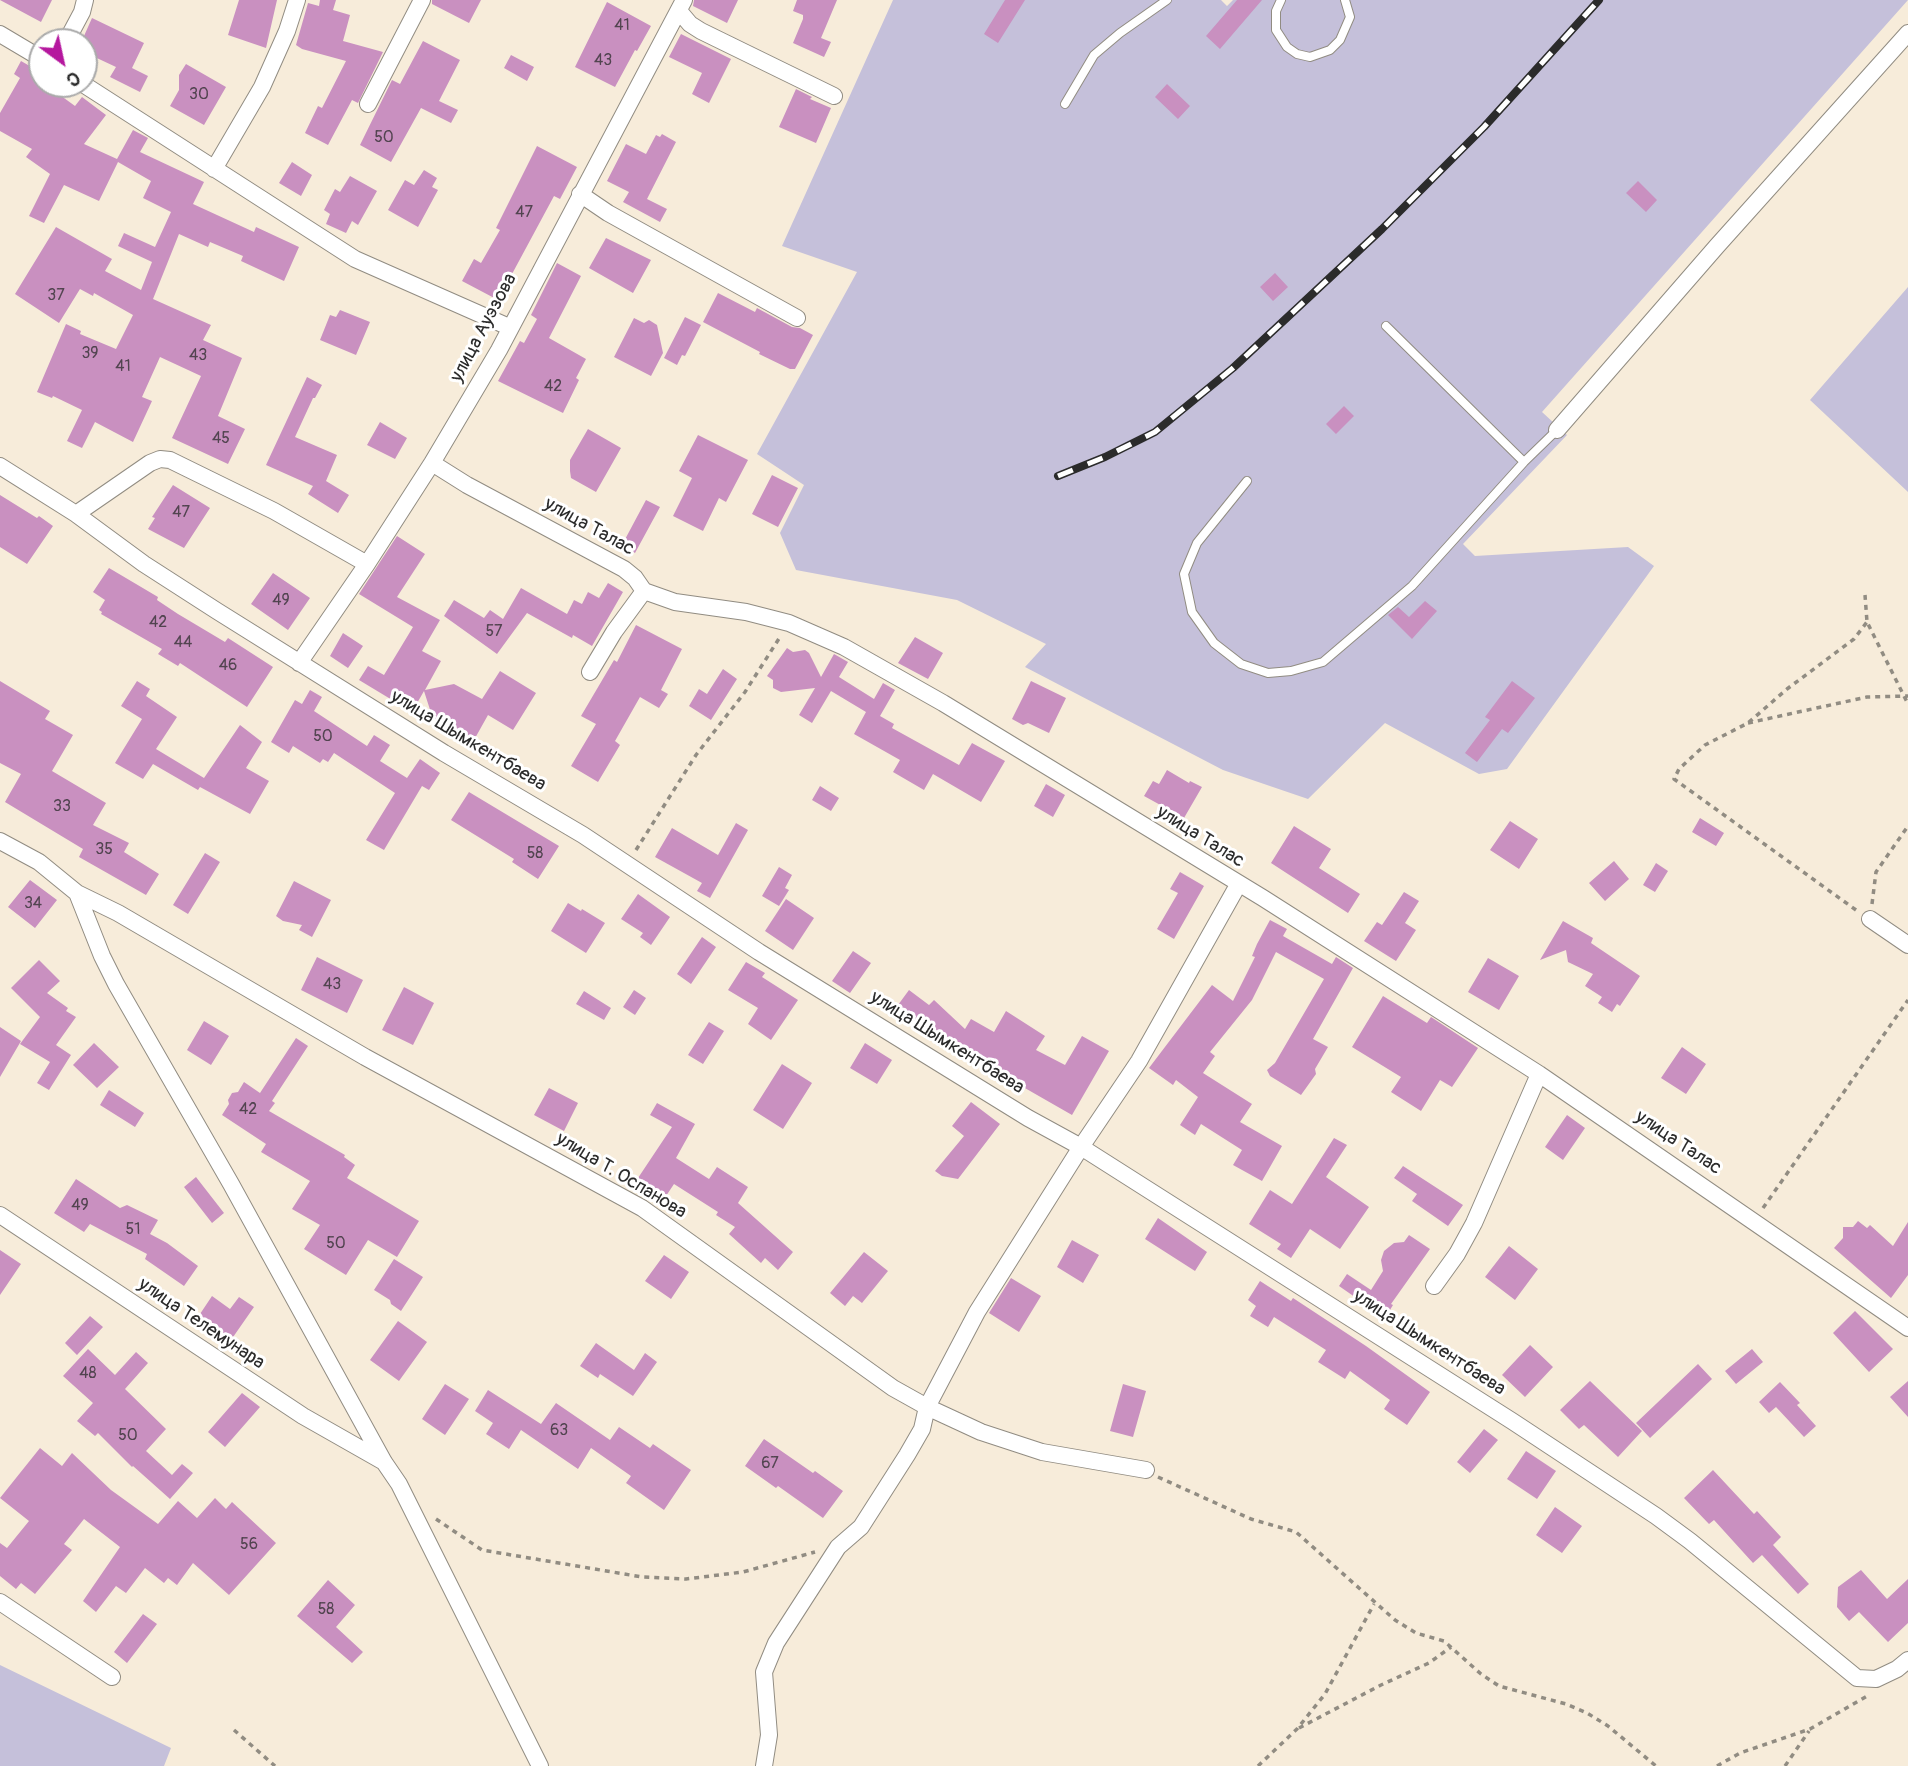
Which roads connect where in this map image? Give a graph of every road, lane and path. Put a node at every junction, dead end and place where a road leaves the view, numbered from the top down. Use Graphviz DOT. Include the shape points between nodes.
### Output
graph roads {
  1 [pos="85,0"];
  2 [pos="297,0"];
  3 [pos="422,0"];
  4 [pos="1167,0"];
  5 [pos="1281,0"];
  6 [pos="1345,0"];
  7 [pos="682,5"];
  8 [pos="73,28"];
  9 [pos="1908,33"];
  10 [pos="0,34"];
  11 [pos="28,51"];
  12 [pos="98,94"];
  13 [pos="834,96"];
  14 [pos="368,104"];
  15 [pos="1065,104"];
  16 [pos="214,169"];
  17 [pos="580,194"];
  18 [pos="797,318"];
  19 [pos="1386,326"];
  20 [pos="509,327"];
  21 [pos="1557,430"];
  22 [pos="1524,462"];
  23 [pos="432,463"];
  24 [pos="0,466"];
  25 [pos="1247,481"];
  26 [pos="76,514"];
  27 [pos="367,564"];
  28 [pos="644,592"];
  29 [pos="1865,595"];
  30 [pos="1867,622"];
  31 [pos="789,623"];
  32 [pos="299,663"];
  33 [pos="590,672"];
  34 [pos="1905,696"];
  35 [pos="1908,704"];
  36 [pos="1748,723"];
  37 [pos="1908,826"];
  38 [pos="0,841"];
  39 [pos="627,864"];
  40 [pos="1238,885"];
  41 [pos="77,893"];
  42 [pos="1870,919"];
  43 [pos="1908,945"];
  44 [pos="1908,1000"];
  45 [pos="1539,1074"];
  46 [pos="1081,1147"];
  47 [pos="0,1215"];
  48 [pos="1754,1220"];
  49 [pos="1434,1286"];
  50 [pos="1908,1328"];
  51 [pos="927,1407"];
  52 [pos="384,1462"];
  53 [pos="1146,1470"];
  54 [pos="428,1512"];
  55 [pos="838,1547"];
  56 [pos="0,1602"];
  57 [pos="1374,1603"];
  58 [pos="1451,1647"];
  59 [pos="1908,1660"];
  60 [pos="112,1677"];
  61 [pos="1875,1691"];
  62 [pos="1297,1729"];
  63 [pos="1810,1729"];
  64 [pos="234,1730"];
  65 [pos="275,1766"];
  66 [pos="540,1766"];
  67 [pos="764,1766"];
  68 [pos="1258,1766"];
  69 [pos="1656,1766"];
  70 [pos="1717,1766"];
  71 [pos="1785,1766"];
  1 -- 8 [label="street"];
  2 -- 16 [label="street" via="262,88"];
  3 -- 14 [label="street"];
  4 -- 15 [label="lane" via="1094,55"];
  5 -- 6 [label="lane" via="1276,30 1287,47 1310,57 1330,50 1340,40 1350,17"];
  7 -- 13 [label="street" via="690,23 701,31"];
  7 -- 17 [label="street, улица Ауэзова"];
  9 -- 21 [label="street"];
  10 -- 11 [label="street"];
  12 -- 16 [label="street"];
  16 -- 20 [label="street" via="355,259"];
  17 -- 18 [label="street"];
  17 -- 20 [label="street, улица Ауэзова"];
  19 -- 22 [label="lane"];
  20 -- 23 [label="street, улица Ауэзова"];
  21 -- 22 [label="lane"];
  22 -- 25 [label="lane" via="1412,586 1323,662 1268,673 1241,664 1214,643 1192,612 1184,574 1198,543"];
  23 -- 27 [label="street, улица Ауэзова"];
  23 -- 28 [label="street, улица Талас" via="624,569"];
  24 -- 26 [label="street, улица Шымкентбаева"];
  26 -- 27 [label="street" via="150,463 170,460"];
  26 -- 32 [label="street, улица Шымкентбаева"];
  27 -- 32 [label="street, улица Ауэзова"];
  28 -- 31 [label="street, улица Талас"];
  28 -- 33 [label="street"];
  29 -- 30 [label="path"];
  30 -- 34 [label="path"];
  30 -- 36 [label="path" via="1854,639"];
  31 -- 39 [label="path" via="745,692 696,755"];
  31 -- 40 [label="street, улица Талас" via="943,703"];
  32 -- 39 [label="street, улица Шымкентбаева"];
  34 -- 35 [label="path"];
  34 -- 36 [label="path" via="1867,697"];
  36 -- 42 [label="path" via="1705,746 1674,779"];
  37 -- 42 [label="path" via="1875,872"];
  38 -- 41 [label="street, улица Т. Оспанова" via="39,862"];
  39 -- 46 [label="street, улица Шымкентбаева" via="759,952"];
  40 -- 45 [label="street, улица Талас"];
  40 -- 46 [label="street" via="1139,1061"];
  41 -- 51 [label="street, улица Т. Оспанова" via="642,1208 893,1388"];
  41 -- 52 [label="street, улица Т. Оспанова" via="116,984"];
  42 -- 43 [label="street"];
  44 -- 48 [label="path"];
  45 -- 48 [label="street, улица Талас"];
  45 -- 49 [label="street" via="1475,1223"];
  46 -- 51 [label="street" via="977,1312"];
  46 -- 59 [label="street, улица Шымкентбаева" via="1656,1516 1857,1678 1876,1679"];
  47 -- 52 [label="street, улица Телемунара" via="303,1416"];
  48 -- 50 [label="street, улица Талас"];
  51 -- 53 [label="street, улица Т. Оспанова" via="981,1432 1042,1452"];
  51 -- 55 [label="street" via="922,1429 878,1503 861,1527"];
  52 -- 66 [label="street, улица Т. Оспанова"];
  53 -- 57 [label="path" via="1251,1518 1296,1532"];
  54 -- 55 [label="path" via="482,1550 642,1577 686,1579 743,1572"];
  55 -- 67 [label="street" via="776,1643 764,1672 769,1735"];
  56 -- 60 [label="street"];
  57 -- 58 [label="path" via="1416,1633"];
  57 -- 62 [label="path" via="1325,1694"];
  58 -- 62 [label="path" via="1429,1664"];
  58 -- 69 [label="path" via="1499,1686 1587,1713"];
  61 -- 63 [label="path"];
  62 -- 68 [label="path"];
  63 -- 70 [label="path" via="1740,1753"];
  63 -- 71 [label="path"];
  64 -- 65 [label="path"];
}
